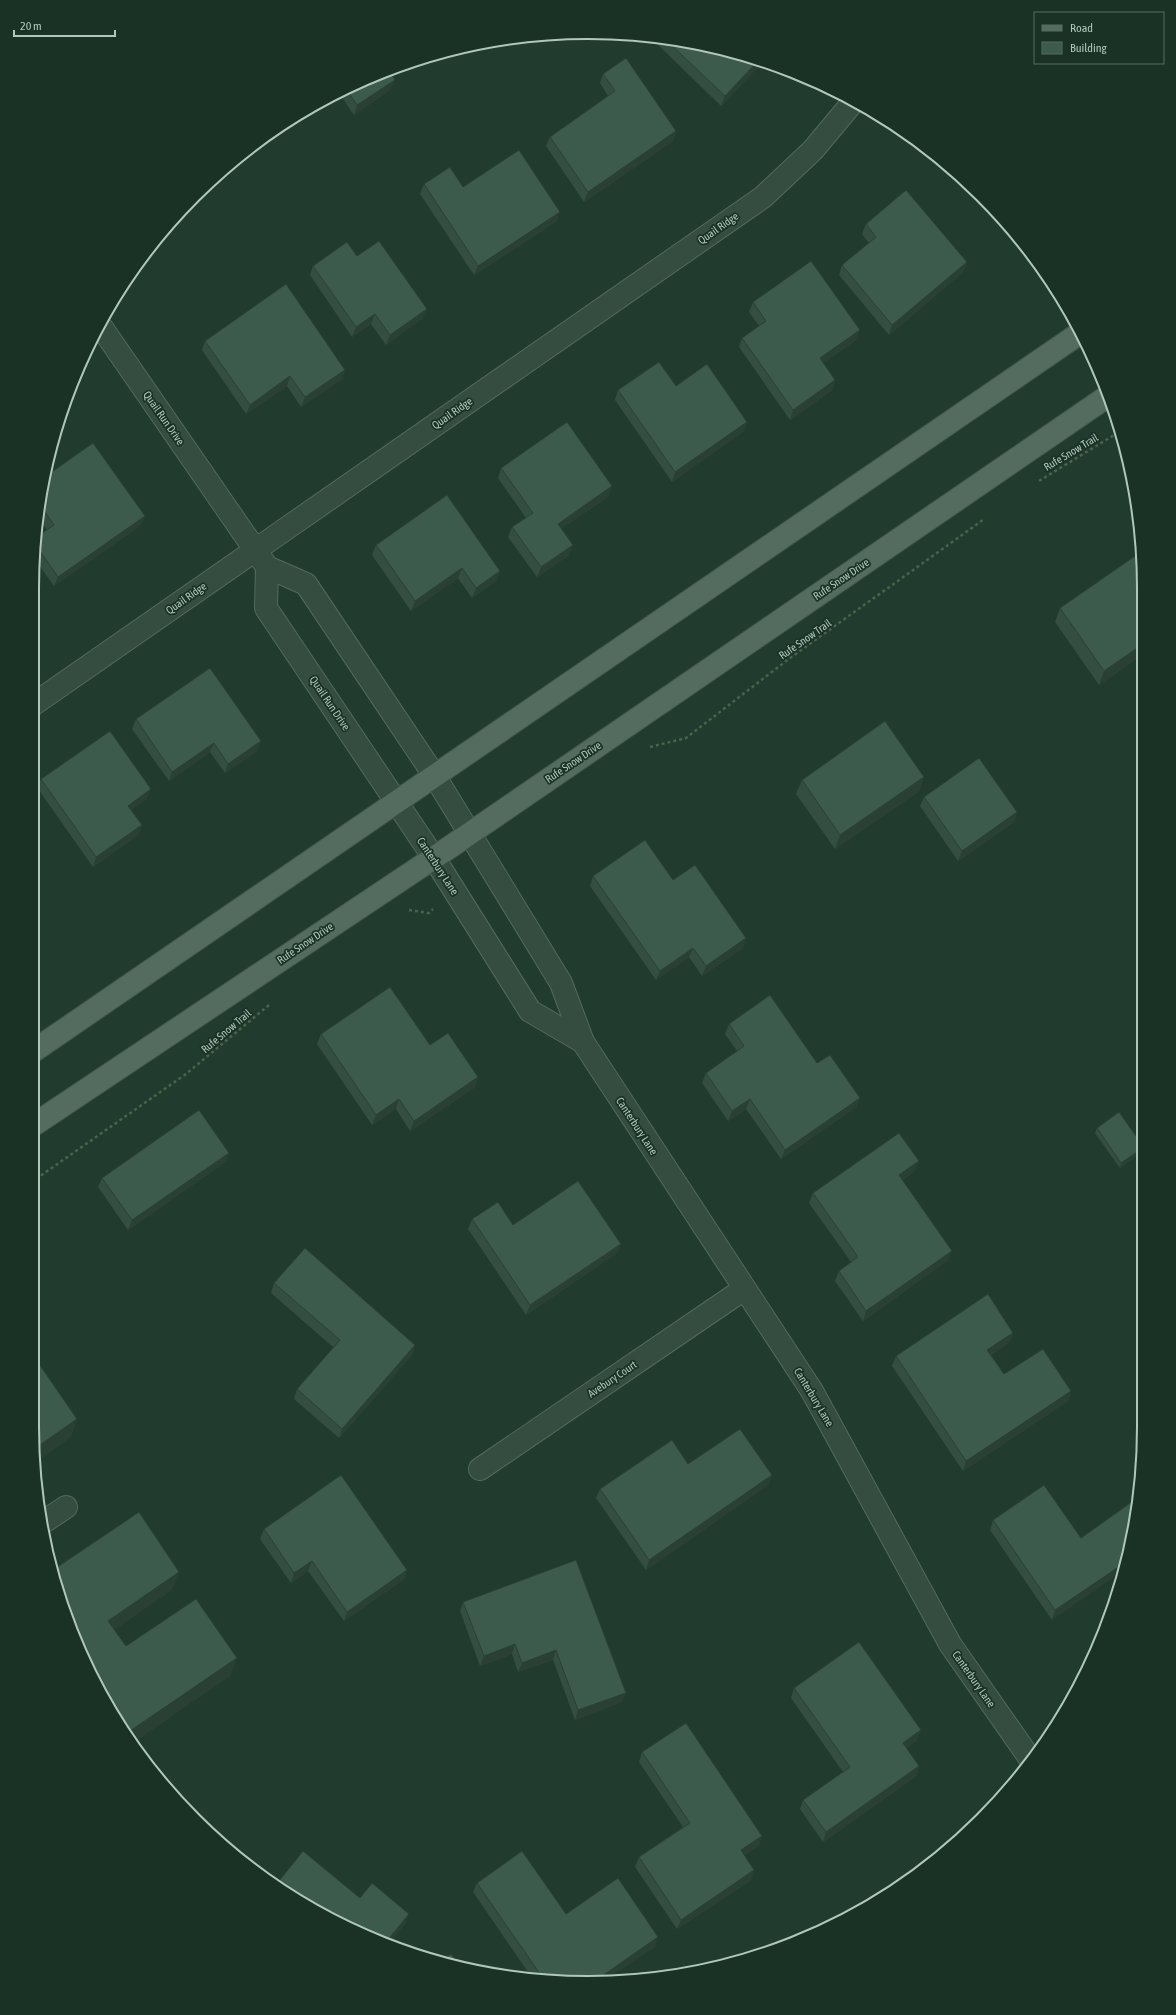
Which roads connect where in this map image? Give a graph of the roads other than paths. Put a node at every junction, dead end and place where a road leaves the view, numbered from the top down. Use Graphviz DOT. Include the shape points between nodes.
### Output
graph roads {
  1 [pos="850,106"];
  2 [pos="104,330"];
  3 [pos="1075,336"];
  4 [pos="1103,399"];
  5 [pos="262,559"];
  6 [pos="39,701"];
  7 [pos="434,776"];
  8 [pos="396,802"];
  9 [pos="416,831"];
  10 [pos="470,833"];
  11 [pos="434,858"];
  12 [pos="583,1042"];
  13 [pos="39,1047"];
  14 [pos="39,1121"];
  15 [pos="744,1289"];
  16 [pos="480,1469"];
  17 [pos="66,1507"];
  18 [pos="47,1519"];
  19 [pos="1028,1755"];
  1 -- 5 [label="street, Quail Ridge" via="814,150 763,197"];
  2 -- 5 [label="street, Quail Run Drive"];
  3 -- 7 [label="main road"];
  4 -- 10 [label="main road, Rufe Snow Drive"];
  5 -- 6 [label="street, Quail Ridge"];
  5 -- 7 [label="street" via="306,584"];
  5 -- 8 [label="street, Quail Run Drive" via="266,608"];
  7 -- 8 [label="main road"];
  7 -- 10 [label="street, Canterbury Lane"];
  8 -- 9 [label="street, Quail Run Drive"];
  8 -- 13 [label="main road"];
  9 -- 11 [label="street, Canterbury Lane"];
  10 -- 11 [label="main road, Rufe Snow Drive"];
  10 -- 12 [label="street, Canterbury Lane" via="561,982"];
  11 -- 12 [label="street, Canterbury Lane" via="530,1011"];
  11 -- 14 [label="main road, Rufe Snow Drive"];
  12 -- 15 [label="street, Canterbury Lane"];
  15 -- 16 [label="street, Avebury Court"];
  15 -- 19 [label="street, Canterbury Lane" via="812,1391 950,1644"];
  17 -- 18 [label="street"];
}
